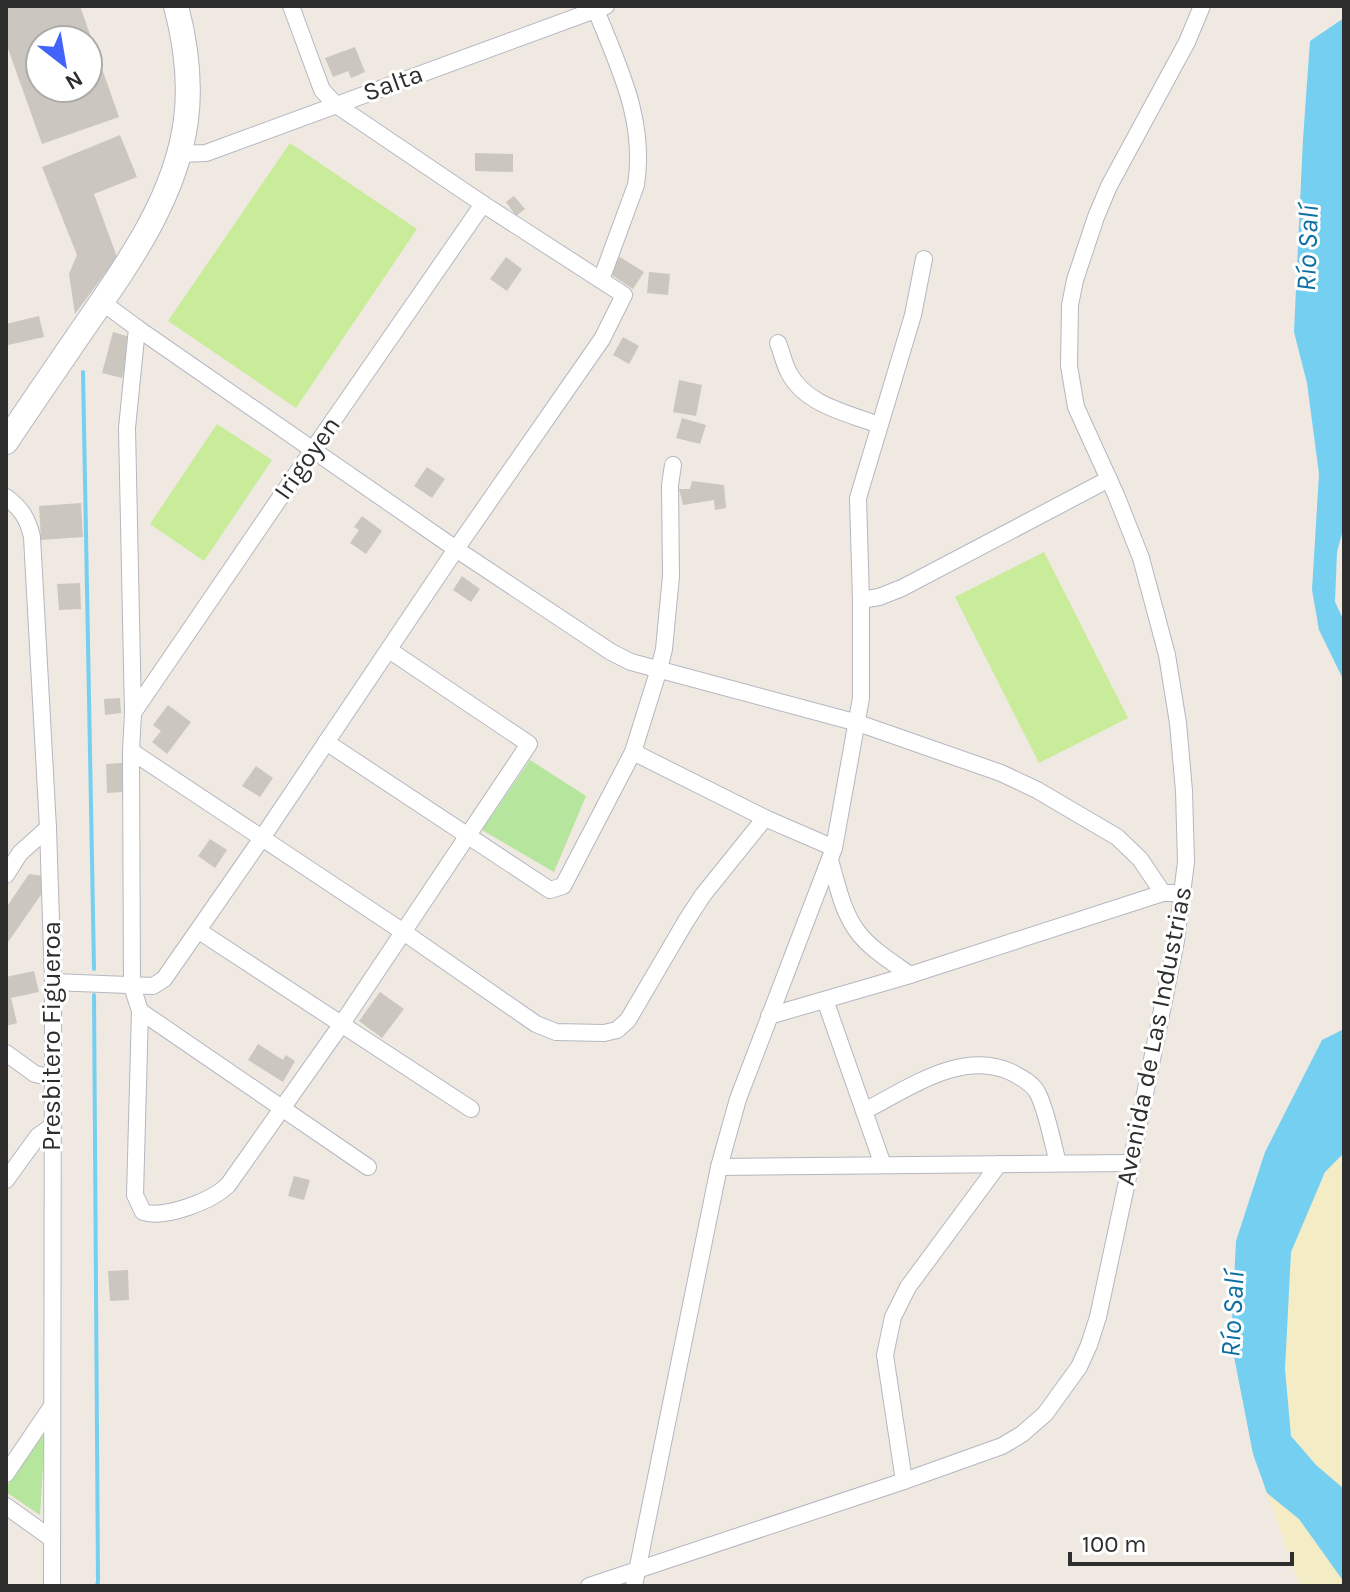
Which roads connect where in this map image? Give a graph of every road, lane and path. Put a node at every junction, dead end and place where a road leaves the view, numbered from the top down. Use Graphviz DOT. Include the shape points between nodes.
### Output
graph roads {
  1 [pos="176,6"];
  2 [pos="291,6"];
  3 [pos="1202,6"];
  4 [pos="601,8"];
  5 [pos="335,104"];
  6 [pos="179,154"];
  7 [pos="483,204"];
  8 [pos="924,259"];
  9 [pos="601,280"];
  10 [pos="102,302"];
  11 [pos="137,328"];
  12 [pos="778,343"];
  13 [pos="879,425"];
  14 [pos="6,442"];
  15 [pos="312,451"];
  16 [pos="673,465"];
  17 [pos="1109,479"];
  18 [pos="6,497"];
  19 [pos="456,549"];
  20 [pos="861,600"];
  21 [pos="389,650"];
  22 [pos="659,669"];
  23 [pos="133,713"];
  24 [pos="858,723"];
  25 [pos="326,742"];
  26 [pos="131,751"];
  27 [pos="633,752"];
  28 [pos="765,818"];
  29 [pos="48,828"];
  30 [pos="468,835"];
  31 [pos="262,838"];
  32 [pos="832,854"];
  33 [pos="6,875"];
  34 [pos="1163,893"];
  35 [pos="1182,893"];
  36 [pos="199,931"];
  37 [pos="402,931"];
  38 [pos="910,975"];
  39 [pos="53,982"];
  40 [pos="132,986"];
  41 [pos="825,1000"];
  42 [pos="140,1011"];
  43 [pos="769,1016"];
  44 [pos="341,1025"];
  45 [pos="6,1053"];
  46 [pos="53,1078"];
  47 [pos="283,1107"];
  48 [pos="471,1109"];
  49 [pos="864,1111"];
  50 [pos="52,1126"];
  51 [pos="1058,1163"];
  52 [pos="1131,1163"];
  53 [pos="999,1164"];
  54 [pos="883,1165"];
  55 [pos="368,1167"];
  56 [pos="719,1167"];
  57 [pos="6,1180"];
  58 [pos="52,1406"];
  59 [pos="6,1474"];
  60 [pos="904,1481"];
  61 [pos="6,1506"];
  62 [pos="52,1539"];
  63 [pos="635,1578"];
  64 [pos="52,1586"];
  65 [pos="589,1586"];
  1 -- 6 [label="main road" via="188,87"];
  2 -- 5 [label="street" via="322,90"];
  3 -- 17 [label="street, Avenida de Las Industrias" via="1109,186 1070,305 1069,366 1076,407"];
  4 -- 5 [label="street, Salta"];
  4 -- 9 [label="street" via="638,135 636,185"];
  5 -- 6 [label="street, Salta" via="206,153"];
  5 -- 7 [label="street"];
  6 -- 10 [label="main road" via="166,193"];
  7 -- 9 [label="street"];
  7 -- 15 [label="street, Irigoyen"];
  8 -- 13 [label="street" via="913,315"];
  9 -- 19 [label="street" via="624,295 602,339"];
  10 -- 11 [label="street"];
  10 -- 14 [label="main road"];
  11 -- 15 [label="street"];
  11 -- 23 [label="street" via="127,428"];
  12 -- 13 [label="street" via="789,373 803,391 823,405"];
  13 -- 20 [label="street" via="858,498"];
  15 -- 19 [label="street"];
  15 -- 23 [label="street, Irigoyen"];
  16 -- 22 [label="street" via="671,576"];
  17 -- 20 [label="street" via="902,588"];
  17 -- 35 [label="street, Avenida de Las Industrias" via="1141,558 1167,655 1184,791"];
  18 -- 29 [label="street, Presbitero Figueroa" via="29,522 32,537"];
  19 -- 21 [label="street"];
  19 -- 22 [label="street" via="611,652"];
  20 -- 24 [label="street"];
  21 -- 25 [label="street"];
  21 -- 30 [label="street" via="529,744"];
  22 -- 24 [label="street"];
  22 -- 27 [label="street"];
  23 -- 26 [label="street"];
  24 -- 32 [label="street"];
  24 -- 34 [label="street" via="1001,773 1065,805 1117,837"];
  25 -- 30 [label="street"];
  25 -- 31 [label="street"];
  26 -- 31 [label="street"];
  26 -- 40 [label="street"];
  27 -- 28 [label="street"];
  27 -- 30 [label="street" via="563,886 550,890"];
  28 -- 32 [label="street"];
  28 -- 37 [label="street" via="703,895 617,1030 571,1034 536,1024"];
  29 -- 33 [label="street" via="20,853"];
  29 -- 39 [label="street, Presbitero Figueroa"];
  30 -- 37 [label="street"];
  31 -- 36 [label="street"];
  31 -- 37 [label="street"];
  32 -- 38 [label="street" via="857,931"];
  32 -- 43 [label="street"];
  34 -- 35 [label="street"];
  34 -- 38 [label="street"];
  35 -- 52 [label="street, Avenida de Las Industrias"];
  36 -- 40 [label="street" via="164,979 153,986"];
  36 -- 44 [label="street"];
  37 -- 44 [label="street"];
  38 -- 41 [label="street"];
  39 -- 40 [label="street"];
  39 -- 46 [label="street, Presbitero Figueroa"];
  40 -- 42 [label="street"];
  41 -- 43 [label="street"];
  41 -- 49 [label="street"];
  42 -- 47 [label="street"];
  42 -- 47 [label="street" via="135,1195 143,1212 167,1212 220,1193"];
  43 -- 56 [label="street"];
  44 -- 47 [label="street"];
  44 -- 48 [label="street"];
  45 -- 46 [label="street" via="35,1074"];
  46 -- 50 [label="street, Presbitero Figueroa"];
  47 -- 55 [label="street"];
  49 -- 51 [label="street" via="939,1072 964,1065 1001,1067 1037,1092"];
  49 -- 54 [label="street"];
  50 -- 57 [label="street" via="38,1136"];
  50 -- 58 [label="street, Presbitero Figueroa"];
  51 -- 52 [label="street"];
  51 -- 53 [label="street"];
  52 -- 60 [label="street, Avenida de Las Industrias" via="1098,1317 1079,1367 1065,1387 1045,1414 1002,1446"];
  53 -- 54 [label="street"];
  53 -- 60 [label="street" via="908,1287 893,1317 885,1355"];
  54 -- 56 [label="street"];
  56 -- 63 [label="street"];
  58 -- 59 [label="street"];
  58 -- 62 [label="street, Presbitero Figueroa"];
  60 -- 63 [label="street, Avenida de Las Industrias"];
  61 -- 62 [label="street"];
  62 -- 64 [label="street, Presbitero Figueroa"];
  63 -- 65 [label="street, Avenida de Las Industrias"];
}
